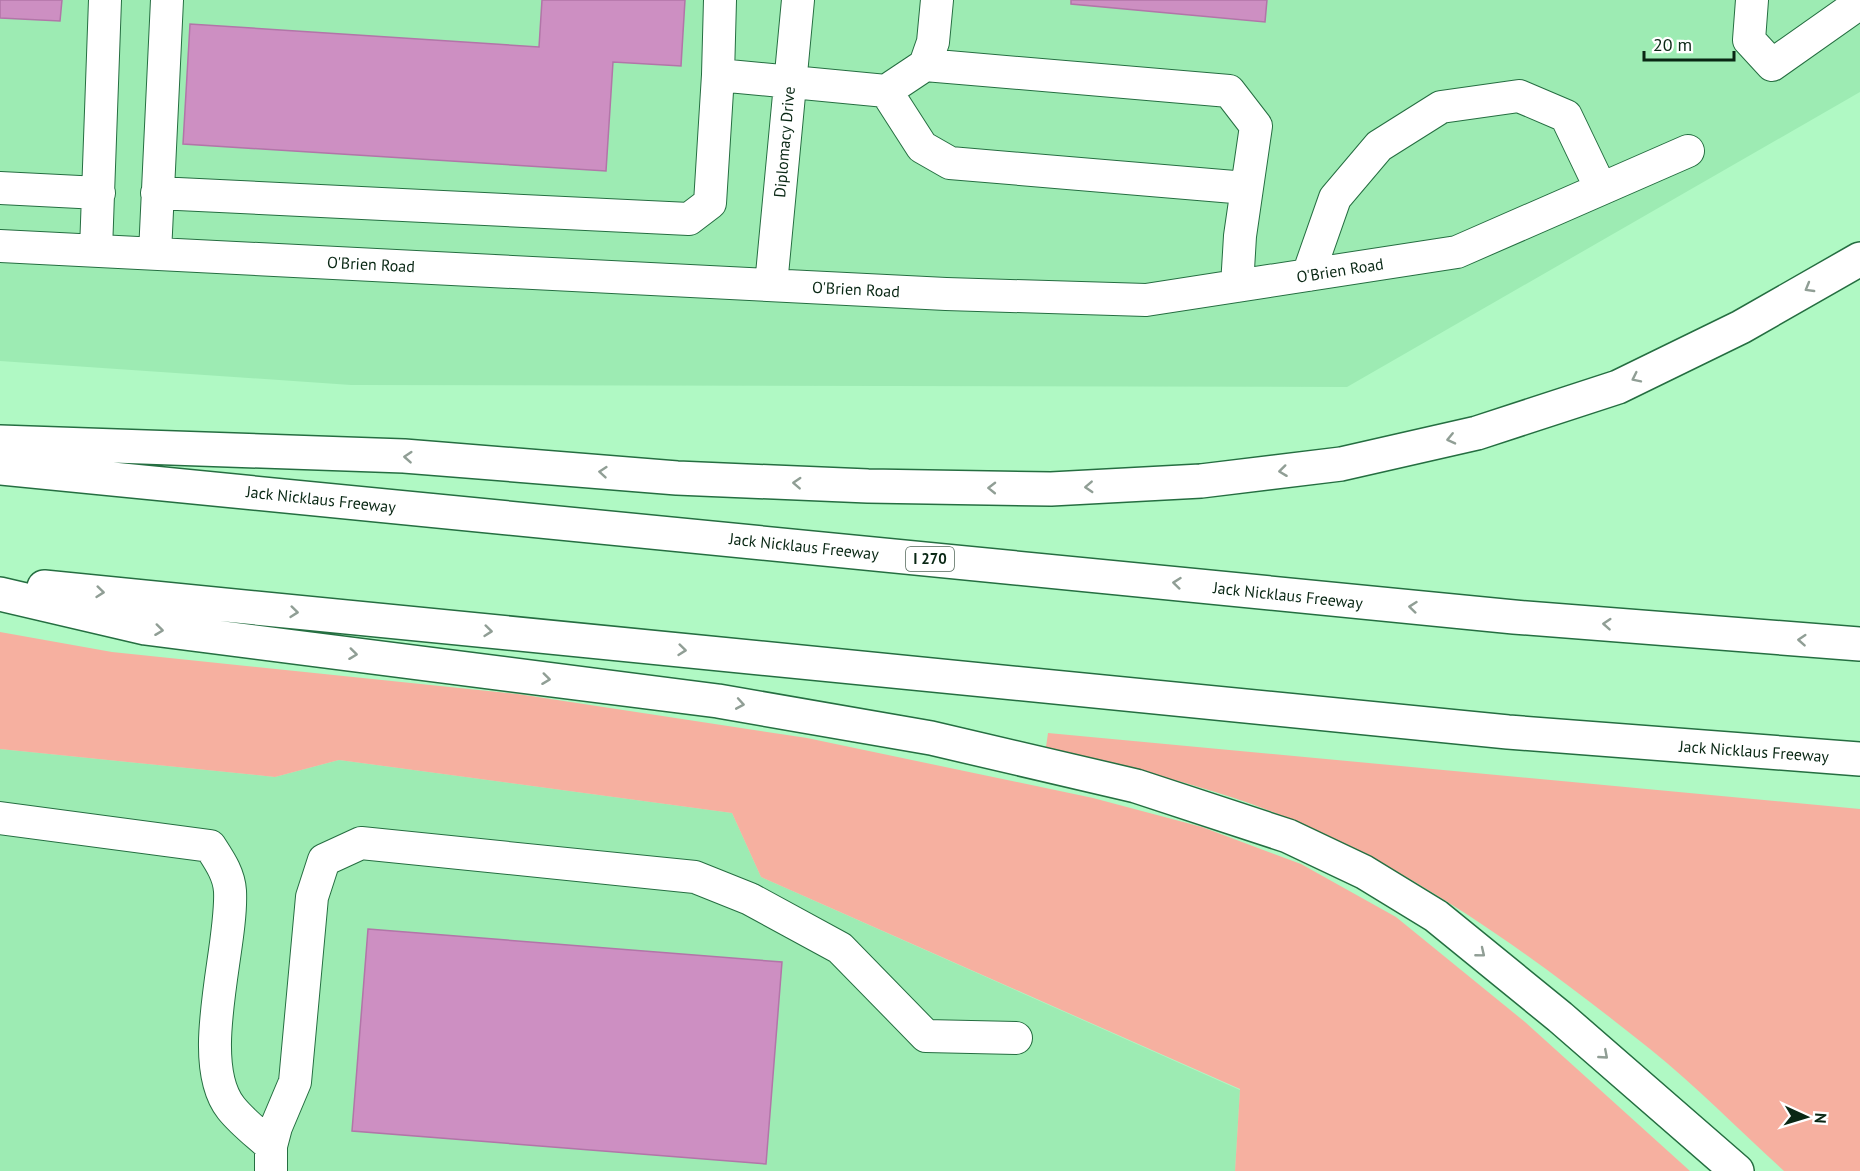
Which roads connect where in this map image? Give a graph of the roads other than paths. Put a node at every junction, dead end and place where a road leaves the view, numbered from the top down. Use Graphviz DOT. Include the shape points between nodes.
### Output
graph roads {
  1 [pos="105,0"];
  2 [pos="167,0"];
  3 [pos="720,0"];
  4 [pos="798,0"];
  5 [pos="937,0"];
  6 [pos="1752,0"];
  7 [pos="1860,3"];
  8 [pos="925,65"];
  9 [pos="718,75"];
  10 [pos="790,80"];
  11 [pos="886,91"];
  12 [pos="1688,151"];
  13 [pos="0,188"];
  14 [pos="1246,188"];
  15 [pos="1601,189"];
  16 [pos="99,193"];
  17 [pos="157,193"];
  18 [pos="0,246"];
  19 [pos="96,250"];
  20 [pos="155,253"];
  21 [pos="1860,259"];
  22 [pos="1308,275"];
  23 [pos="771,285"];
  24 [pos="1237,286"];
  25 [pos="0,441"];
  26 [pos="0,468"];
  27 [pos="0,583"];
  28 [pos="0,594"];
  29 [pos="1860,644"];
  30 [pos="1860,759"];
  31 [pos="0,818"];
  32 [pos="1016,1038"];
  33 [pos="271,1158"];
  34 [pos="1737,1171"];
  1 -- 16 [label="street"];
  2 -- 17 [label="street"];
  3 -- 9 [label="street"];
  4 -- 10 [label="street, Diplomacy Drive"];
  5 -- 8 [label="street" via="933,42"];
  6 -- 7 [label="street" via="1749,40 1772,65"];
  8 -- 11 [label="street"];
  8 -- 14 [label="street" via="1229,91 1256,126"];
  9 -- 10 [label="street"];
  9 -- 17 [label="street" via="710,203 689,219"];
  10 -- 11 [label="street"];
  10 -- 23 [label="street, Diplomacy Drive"];
  11 -- 14 [label="street" via="922,147 950,163"];
  12 -- 15 [label="street, O'Brien Road"];
  13 -- 16 [label="street"];
  14 -- 24 [label="street"];
  15 -- 22 [label="street, O'Brien Road" via="1457,252"];
  15 -- 22 [label="street" via="1566,116 1518,96 1441,107 1379,146 1335,198"];
  16 -- 19 [label="street"];
  17 -- 20 [label="street"];
  18 -- 19 [label="street, O'Brien Road"];
  19 -- 20 [label="street, O'Brien Road"];
  20 -- 23 [label="street, O'Brien Road"];
  21 -- 25 [label="highway, one-way" via="1741,327 1618,387 1477,433 1341,464 1201,481 1051,489 868,486 677,478 404,456"];
  22 -- 24 [label="street, O'Brien Road"];
  23 -- 24 [label="street, O'Brien Road" via="1146,300"];
  29 -- 26 [label="highway, Jack Nicklaus Freeway / I 270, one-way" via="1514,617"];
  27 -- 30 [label="highway, Jack Nicklaus Freeway, one-way" via="1508,732"];
  28 -- 34 [label="highway, one-way" via="145,628 718,700 931,738 1136,786 1288,836 1364,872 1436,916 1560,1017"];
  31 -- 33 [label="street" via="210,846 223,865 230,891 215,1040 219,1082 231,1107"];
  32 -- 33 [label="street" via="926,1036 840,948 750,899 695,878 361,843 324,860 312,897 295,1082 276,1127"];
}
